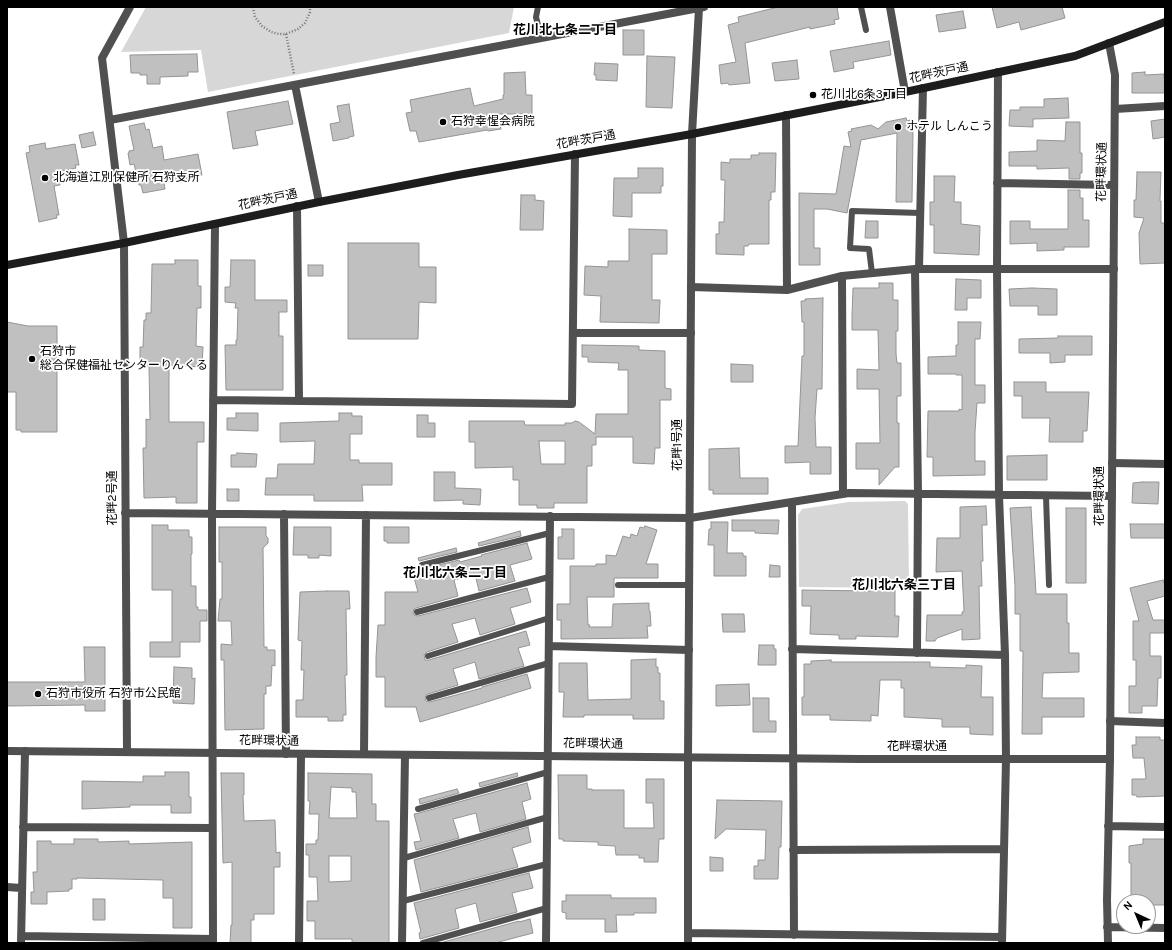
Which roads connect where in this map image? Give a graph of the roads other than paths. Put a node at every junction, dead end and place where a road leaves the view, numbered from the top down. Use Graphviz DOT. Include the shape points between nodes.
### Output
graph roads {
  1 [pos="130,7"];
  2 [pos="538,7"];
  3 [pos="861,7"];
  4 [pos="890,7"];
  5 [pos="701,8"];
  6 [pos="1165,22"];
  7 [pos="866,30"];
  8 [pos="541,38"];
  9 [pos="1109,43"];
  10 [pos="998,72"];
  11 [pos="295,85"];
  12 [pos="923,88"];
  13 [pos="905,92"];
  14 [pos="1165,106"];
  15 [pos="1115,109"];
  16 [pos="786,115"];
  17 [pos="110,120"];
  18 [pos="692,134"];
  19 [pos="575,154"];
  20 [pos="997,183"];
  21 [pos="1114,185"];
  22 [pos="319,202"];
  23 [pos="297,206"];
  24 [pos="921,213"];
  25 [pos="215,224"];
  26 [pos="124,243"];
  27 [pos="7,265"];
  28 [pos="997,268"];
  29 [pos="917,269"];
  30 [pos="1114,269"];
  31 [pos="872,274"];
  32 [pos="842,276"];
  33 [pos="691,287"];
  34 [pos="787,290"];
  35 [pos="691,333"];
  36 [pos="573,334"];
  37 [pos="213,400"];
  38 [pos="299,401"];
  39 [pos="1112,464"];
  40 [pos="1165,464"];
  41 [pos="843,494"];
  42 [pos="918,494"];
  43 [pos="999,495"];
  44 [pos="1046,496"];
  45 [pos="1112,496"];
  46 [pos="792,502"];
  47 [pos="126,512"];
  48 [pos="212,513"];
  49 [pos="284,514"];
  50 [pos="366,515"];
  51 [pos="550,516"];
  52 [pos="690,518"];
  53 [pos="550,533"];
  54 [pos="422,565"];
  55 [pos="549,577"];
  56 [pos="618,585"];
  57 [pos="689,585"];
  58 [pos="1049,585"];
  59 [pos="416,612"];
  60 [pos="549,618"];
  61 [pos="549,646"];
  62 [pos="792,649"];
  63 [pos="689,650"];
  64 [pos="917,653"];
  65 [pos="1005,655"];
  66 [pos="428,656"];
  67 [pos="549,663"];
  68 [pos="429,698"];
  69 [pos="1110,721"];
  70 [pos="1165,723"];
  71 [pos="7,751"];
  72 [pos="25,751"];
  73 [pos="127,752"];
  74 [pos="212,753"];
  75 [pos="286,754"];
  76 [pos="301,754"];
  77 [pos="364,754"];
  78 [pos="405,755"];
  79 [pos="548,756"];
  80 [pos="688,757"];
  81 [pos="793,758"];
  82 [pos="1006,759"];
  83 [pos="1110,759"];
  84 [pos="548,772"];
  85 [pos="418,809"];
  86 [pos="548,817"];
  87 [pos="1108,826"];
  88 [pos="23,827"];
  89 [pos="1165,827"];
  90 [pos="212,828"];
  91 [pos="1004,849"];
  92 [pos="793,850"];
  93 [pos="404,858"];
  94 [pos="547,864"];
  95 [pos="7,888"];
  96 [pos="21,888"];
  97 [pos="403,901"];
  98 [pos="547,908"];
  99 [pos="1107,927"];
  100 [pos="1165,928"];
  101 [pos="688,933"];
  102 [pos="794,935"];
  103 [pos="21,939"];
  104 [pos="1002,940"];
  105 [pos="213,941"];
  106 [pos="300,943"];
  107 [pos="402,943"];
  108 [pos="423,943"];
  109 [pos="546,943"];
  110 [pos="688,943"];
  111 [pos="1108,943"];
  1 -- 17 [label="street, 花畔2号通" via="102,58"];
  2 -- 8 [label="lane" via="536,17"];
  3 -- 7 [label="lane"];
  4 -- 13 [label="street"];
  5 -- 8 [label="street"];
  5 -- 18 [label="street, 花畔1号通"];
  6 -- 9 [label="main road, 花畔茨戸通"];
  8 -- 11 [label="street"];
  9 -- 10 [label="main road, 花畔茨戸通" via="1075,56"];
  9 -- 15 [label="street, 花畔環状通" via="1115,75"];
  10 -- 12 [label="main road, 花畔茨戸通"];
  10 -- 20 [label="street"];
  11 -- 17 [label="street"];
  11 -- 22 [label="street"];
  12 -- 13 [label="main road, 花畔茨戸通"];
  12 -- 24 [label="street"];
  13 -- 16 [label="main road, 花畔茨戸通"];
  14 -- 15 [label="street"];
  15 -- 21 [label="street, 花畔環状通"];
  16 -- 18 [label="main road, 花畔茨戸通"];
  16 -- 34 [label="street"];
  17 -- 26 [label="street, 花畔2号通"];
  18 -- 19 [label="main road, 花畔茨戸通"];
  18 -- 33 [label="street, 花畔1号通"];
  19 -- 22 [label="main road, 花畔茨戸通"];
  19 -- 36 [label="street"];
  20 -- 21 [label="street"];
  20 -- 28 [label="street"];
  21 -- 30 [label="street, 花畔環状通"];
  22 -- 23 [label="main road, 花畔茨戸通"];
  23 -- 25 [label="main road, 花畔茨戸通"];
  23 -- 38 [label="street"];
  24 -- 29 [label="street"];
  24 -- 31 [label="lane" via="852,211 850,248 870,249"];
  25 -- 26 [label="main road, 花畔茨戸通"];
  25 -- 37 [label="street"];
  26 -- 27 [label="main road, 花畔茨戸通"];
  26 -- 47 [label="street, 花畔2号通"];
  28 -- 29 [label="street"];
  28 -- 30 [label="street"];
  28 -- 43 [label="street"];
  29 -- 31 [label="street"];
  29 -- 42 [label="street"];
  30 -- 39 [label="street, 花畔環状通"];
  31 -- 32 [label="street"];
  32 -- 34 [label="street"];
  32 -- 41 [label="street"];
  33 -- 34 [label="street"];
  33 -- 35 [label="street, 花畔1号通"];
  35 -- 36 [label="street"];
  35 -- 52 [label="street, 花畔1号通"];
  36 -- 38 [label="street" via="572,404"];
  37 -- 38 [label="street"];
  37 -- 48 [label="street"];
  39 -- 40 [label="street"];
  39 -- 45 [label="street, 花畔環状通"];
  41 -- 42 [label="street"];
  41 -- 46 [label="street"];
  42 -- 43 [label="street"];
  42 -- 64 [label="street"];
  43 -- 44 [label="street"];
  43 -- 65 [label="street"];
  44 -- 45 [label="street"];
  44 -- 58 [label="lane"];
  45 -- 69 [label="street, 花畔環状通"];
  46 -- 52 [label="street"];
  46 -- 62 [label="street"];
  47 -- 48 [label="street"];
  47 -- 73 [label="street, 花畔2号通"];
  48 -- 49 [label="street"];
  48 -- 74 [label="street"];
  49 -- 50 [label="street"];
  49 -- 75 [label="street"];
  50 -- 51 [label="street"];
  50 -- 77 [label="street"];
  51 -- 52 [label="street"];
  51 -- 53 [label="street"];
  52 -- 57 [label="street, 花畔1号通"];
  53 -- 54 [label="lane"];
  53 -- 55 [label="street"];
  55 -- 59 [label="lane"];
  55 -- 60 [label="street"];
  56 -- 57 [label="lane"];
  57 -- 63 [label="street, 花畔1号通"];
  60 -- 61 [label="street"];
  60 -- 66 [label="lane"];
  61 -- 63 [label="street"];
  61 -- 67 [label="street"];
  62 -- 64 [label="street"];
  62 -- 81 [label="street"];
  63 -- 80 [label="street, 花畔1号通"];
  64 -- 65 [label="street"];
  65 -- 82 [label="street"];
  67 -- 68 [label="lane"];
  67 -- 79 [label="street"];
  69 -- 70 [label="street"];
  69 -- 83 [label="street, 花畔環状通"];
  71 -- 72 [label="street, 花畔環状通"];
  72 -- 73 [label="street, 花畔環状通"];
  72 -- 88 [label="street"];
  73 -- 74 [label="street, 花畔環状通"];
  74 -- 75 [label="street, 花畔環状通"];
  74 -- 90 [label="street"];
  75 -- 76 [label="street, 花畔環状通"];
  76 -- 77 [label="street, 花畔環状通"];
  76 -- 106 [label="street"];
  77 -- 78 [label="street, 花畔環状通"];
  78 -- 79 [label="street, 花畔環状通"];
  78 -- 93 [label="street"];
  79 -- 80 [label="street, 花畔環状通"];
  79 -- 84 [label="street"];
  80 -- 81 [label="street, 花畔環状通"];
  80 -- 101 [label="street, 花畔1号通"];
  81 -- 82 [label="street, 花畔環状通"];
  81 -- 92 [label="street"];
  82 -- 83 [label="street, 花畔環状通"];
  82 -- 91 [label="street"];
  83 -- 87 [label="street"];
  84 -- 85 [label="lane"];
  84 -- 86 [label="street"];
  86 -- 93 [label="lane"];
  86 -- 94 [label="street"];
  87 -- 89 [label="street"];
  87 -- 99 [label="street"];
  88 -- 90 [label="street"];
  88 -- 96 [label="street"];
  90 -- 105 [label="street"];
  91 -- 92 [label="street"];
  91 -- 104 [label="street"];
  92 -- 102 [label="street"];
  93 -- 97 [label="street"];
  94 -- 97 [label="lane"];
  94 -- 98 [label="street"];
  95 -- 96 [label="street"];
  96 -- 103 [label="street"];
  97 -- 107 [label="street"];
  98 -- 108 [label="lane"];
  98 -- 109 [label="street"];
  99 -- 100 [label="street"];
  99 -- 111 [label="street"];
  101 -- 102 [label="street"];
  101 -- 110 [label="street, 花畔1号通"];
  102 -- 104 [label="street"];
  103 -- 105 [label="street"];
}
